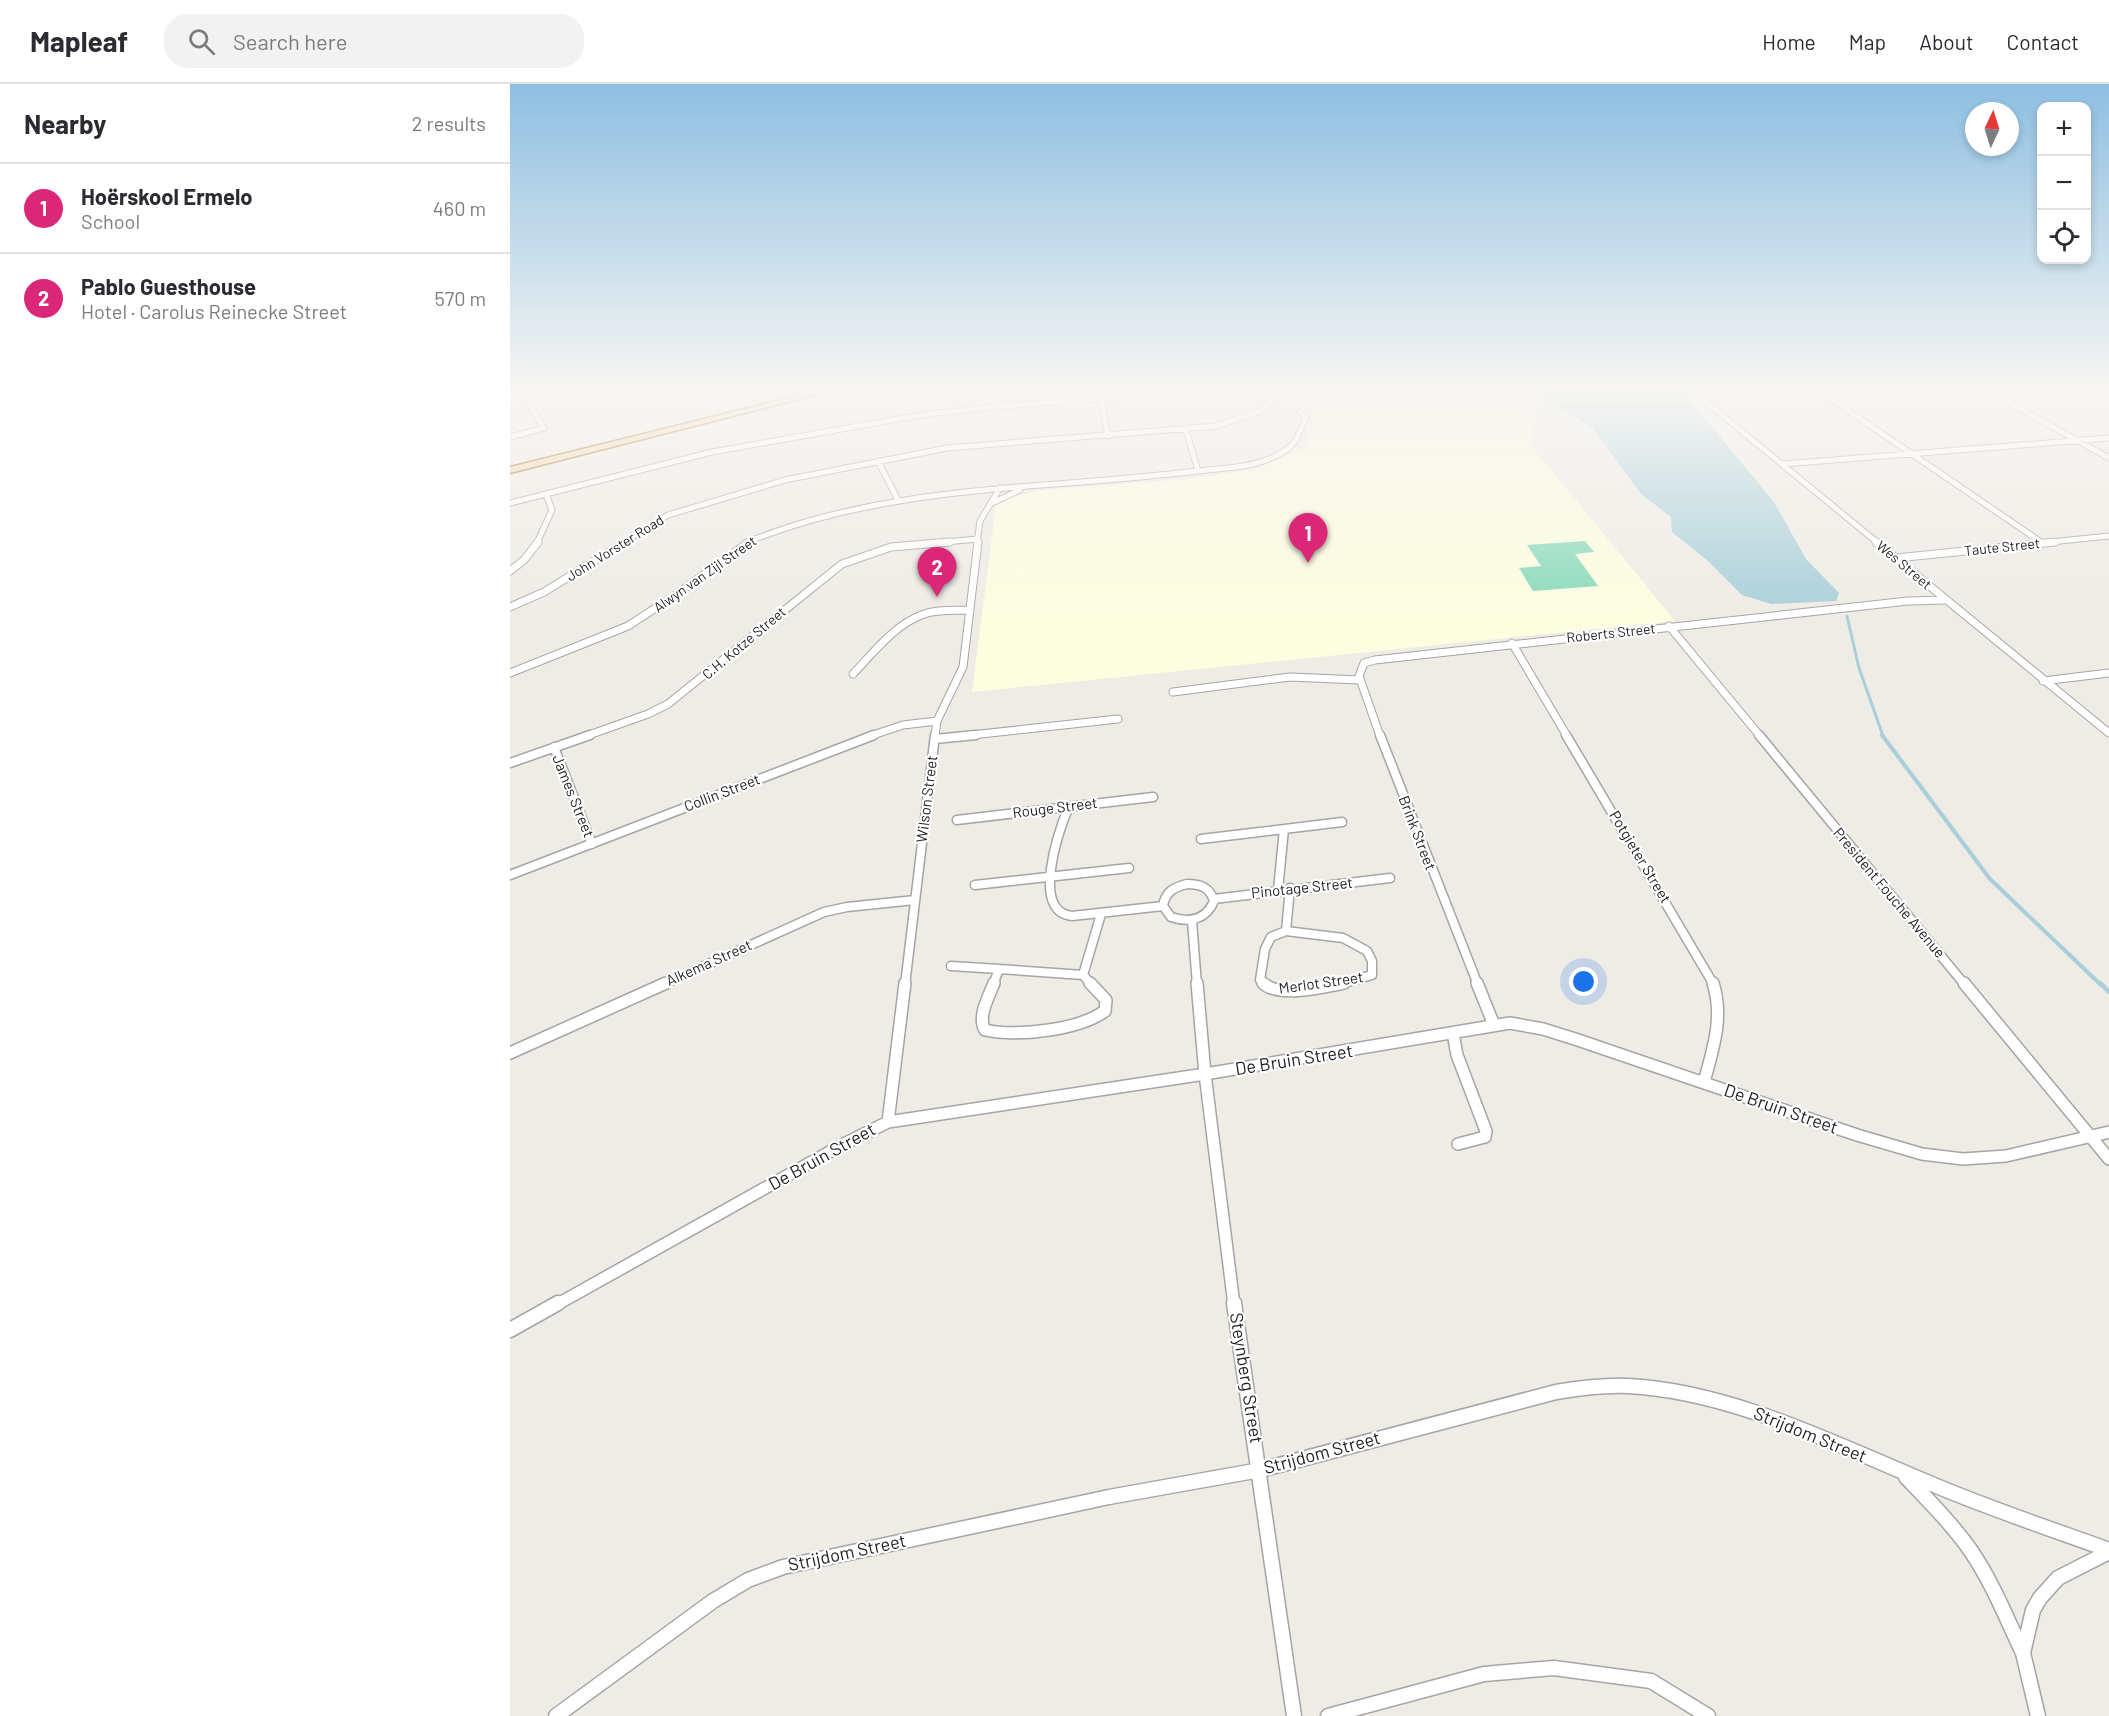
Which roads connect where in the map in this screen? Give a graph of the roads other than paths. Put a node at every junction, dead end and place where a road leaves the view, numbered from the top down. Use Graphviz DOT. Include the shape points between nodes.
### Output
graph roads {
  1 [pos="648,468"];
  2 [pos="840,468"];
  3 [pos="882,468"];
  4 [pos="1219,468"];
  5 [pos="1788,468"];
  6 [pos="1934,468"];
  7 [pos="1198,471"];
  8 [pos="1034,486"];
  9 [pos="1000,489"];
  10 [pos="546,494"];
  11 [pos="898,500"];
  12 [pos="992,502"];
  13 [pos="510,503"];
  14 [pos="2109,536"];
  15 [pos="978,539"];
  16 [pos="2041,542"];
  17 [pos="1896,558"];
  18 [pos="510,571"];
  19 [pos="1931,587"];
  20 [pos="1945,600"];
  21 [pos="1908,601"];
  22 [pos="510,607"];
  23 [pos="970,610"];
  24 [pos="1669,626"];
  25 [pos="1512,643"];
  26 [pos="510,673"];
  27 [pos="2109,673"];
  28 [pos="853,674"];
  29 [pos="1360,680"];
  30 [pos="2043,681"];
  31 [pos="1173,692"];
  32 [pos="1118,719"];
  33 [pos="937,721"];
  34 [pos="2109,733"];
  35 [pos="935,739"];
  36 [pos="554,747"];
  37 [pos="510,763"];
  38 [pos="1153,797"];
  39 [pos="1068,806"];
  40 [pos="957,820"];
  41 [pos="1342,822"];
  42 [pos="1284,829"];
  43 [pos="1201,839"];
  44 [pos="592,844"];
  45 [pos="1129,868"];
  46 [pos="510,874"];
  47 [pos="1050,876"];
  48 [pos="1390,878"];
  49 [pos="975,885"];
  50 [pos="1290,888"];
  51 [pos="1278,890"];
  52 [pos="1214,899"];
  53 [pos="915,900"];
  54 [pos="1163,906"];
  55 [pos="1101,914"];
  56 [pos="1192,921"];
  57 [pos="1286,931"];
  58 [pos="951,966"];
  59 [pos="999,969"];
  60 [pos="1083,975"];
  61 [pos="1494,1024"];
  62 [pos="1453,1033"];
  63 [pos="510,1053"];
  64 [pos="1205,1074"];
  65 [pos="1704,1082"];
  66 [pos="888,1122"];
  67 [pos="2109,1132"];
  68 [pos="2089,1134"];
  69 [pos="1458,1144"];
  70 [pos="2109,1159"];
  71 [pos="510,1330"];
  72 [pos="1260,1470"];
  73 [pos="1903,1473"];
  74 [pos="2109,1551"];
  75 [pos="2022,1651"];
  76 [pos="556,1716"];
  77 [pos="1294,1716"];
  78 [pos="1328,1716"];
  79 [pos="1708,1716"];
  80 [pos="2038,1716"];
  1 -- 10 [label="street"];
  2 -- 22 [label="street, John Vorster Road" via="785,480 668,515 544,592"];
  3 -- 11 [label="street"];
  4 -- 7 [label="street, Alwyn van Zijl Street"];
  5 -- 17 [label="street, Wes Street"];
  6 -- 16 [label="street"];
  7 -- 8 [label="street, Alwyn van Zijl Street"];
  8 -- 9 [label="street, Alwyn van Zijl Street"];
  8 -- 12 [label="street"];
  9 -- 11 [label="street, Alwyn van Zijl Street"];
  9 -- 12 [label="street, Wilson Street"];
  10 -- 13 [label="street"];
  10 -- 18 [label="street" via="552,510 547,524 528,556"];
  11 -- 26 [label="street, Alwyn van Zijl Street" via="789,525 749,541 628,626"];
  12 -- 15 [label="street, Wilson Street" via="981,517"];
  14 -- 16 [label="street, Taute Street"];
  15 -- 23 [label="street, Wilson Street"];
  15 -- 36 [label="street, C.H. Kotze Street" via="891,547 842,564 677,699 648,714"];
  16 -- 17 [label="street, Taute Street"];
  17 -- 19 [label="street, Wes Street"];
  19 -- 20 [label="street, Wes Street"];
  19 -- 21 [label="street" via="1922,596"];
  20 -- 21 [label="street, Roberts Street"];
  20 -- 30 [label="street, Wes Street"];
  21 -- 24 [label="street, Roberts Street"];
  23 -- 28 [label="street" via="916,617 898,629"];
  23 -- 33 [label="street, Wilson Street" via="963,667"];
  24 -- 25 [label="street, Roberts Street"];
  24 -- 68 [label="street, President Fouche Avenue"];
  25 -- 29 [label="street, Roberts Street" via="1364,663"];
  25 -- 65 [label="street, Potgieter Street" via="1713,982 1720,1019"];
  27 -- 30 [label="street"];
  29 -- 31 [label="street" via="1299,677"];
  29 -- 61 [label="street, Brink Street"];
  30 -- 34 [label="street, Wes Street"];
  32 -- 35 [label="street"];
  33 -- 35 [label="street, Wilson Street"];
  33 -- 44 [label="street, Collin Street" via="888,729"];
  35 -- 53 [label="street, Wilson Street"];
  36 -- 37 [label="street, C.H. Kotze Street"];
  36 -- 44 [label="street, James Street"];
  38 -- 39 [label="street, Rouge Street"];
  39 -- 40 [label="street, Rouge Street"];
  39 -- 47 [label="street" via="1054,844"];
  41 -- 42 [label="street"];
  42 -- 43 [label="street"];
  42 -- 51 [label="street"];
  44 -- 46 [label="street, Collin Street"];
  45 -- 47 [label="street"];
  47 -- 49 [label="street"];
  47 -- 55 [label="street" via="1053,907 1062,915"];
  48 -- 50 [label="street, Pinotage Street"];
  50 -- 51 [label="street, Pinotage Street"];
  50 -- 57 [label="street"];
  51 -- 52 [label="street, Pinotage Street"];
  52 -- 54 [label="street" via="1204,886 1187,884 1167,893"];
  52 -- 56 [label="street" via="1208,914"];
  53 -- 63 [label="street, Alkema Street" via="824,912"];
  53 -- 66 [label="street, Wilson Street"];
  54 -- 55 [label="street"];
  54 -- 56 [label="street" via="1171,917"];
  55 -- 60 [label="street"];
  56 -- 64 [label="street, Steynberg Street"];
  57 -- 57 [label="street, Merlot Street" via="1349,940 1370,954 1375,965 1372,975 1286,991 1269,990 1260,980 1265,949 1271,937"];
  58 -- 59 [label="street"];
  59 -- 60 [label="street"];
  59 -- 60 [label="street" via="982,1020 985,1030 999,1033 1079,1023 1101,1016 1106,1000"];
  61 -- 62 [label="street, De Bruin Street"];
  61 -- 65 [label="street, De Bruin Street" via="1543,1029"];
  62 -- 64 [label="street, De Bruin Street"];
  62 -- 69 [label="street" via="1486,1131 1485,1137"];
  64 -- 66 [label="street, De Bruin Street"];
  64 -- 72 [label="street, Steynberg Street" via="1243,1373"];
  65 -- 68 [label="street, De Bruin Street" via="1903,1148 1960,1159 2047,1149"];
  66 -- 71 [label="street, De Bruin Street"];
  67 -- 68 [label="street, De Bruin Street"];
  68 -- 70 [label="street, President Fouche Avenue"];
  72 -- 73 [label="street, Strijdom Street" via="1546,1394 1594,1386 1648,1388 1707,1398 1771,1418"];
  72 -- 76 [label="street, Strijdom Street" via="1109,1497 783,1567 748,1580 713,1601"];
  72 -- 77 [label="street, Steynberg Street"];
  73 -- 74 [label="street, Strijdom Street"];
  73 -- 75 [label="street" via="1971,1550"];
  74 -- 75 [label="street" via="2051,1582 2031,1614"];
  75 -- 80 [label="street"];
  78 -- 79 [label="street" via="1484,1674 1554,1668 1651,1681"];
}
